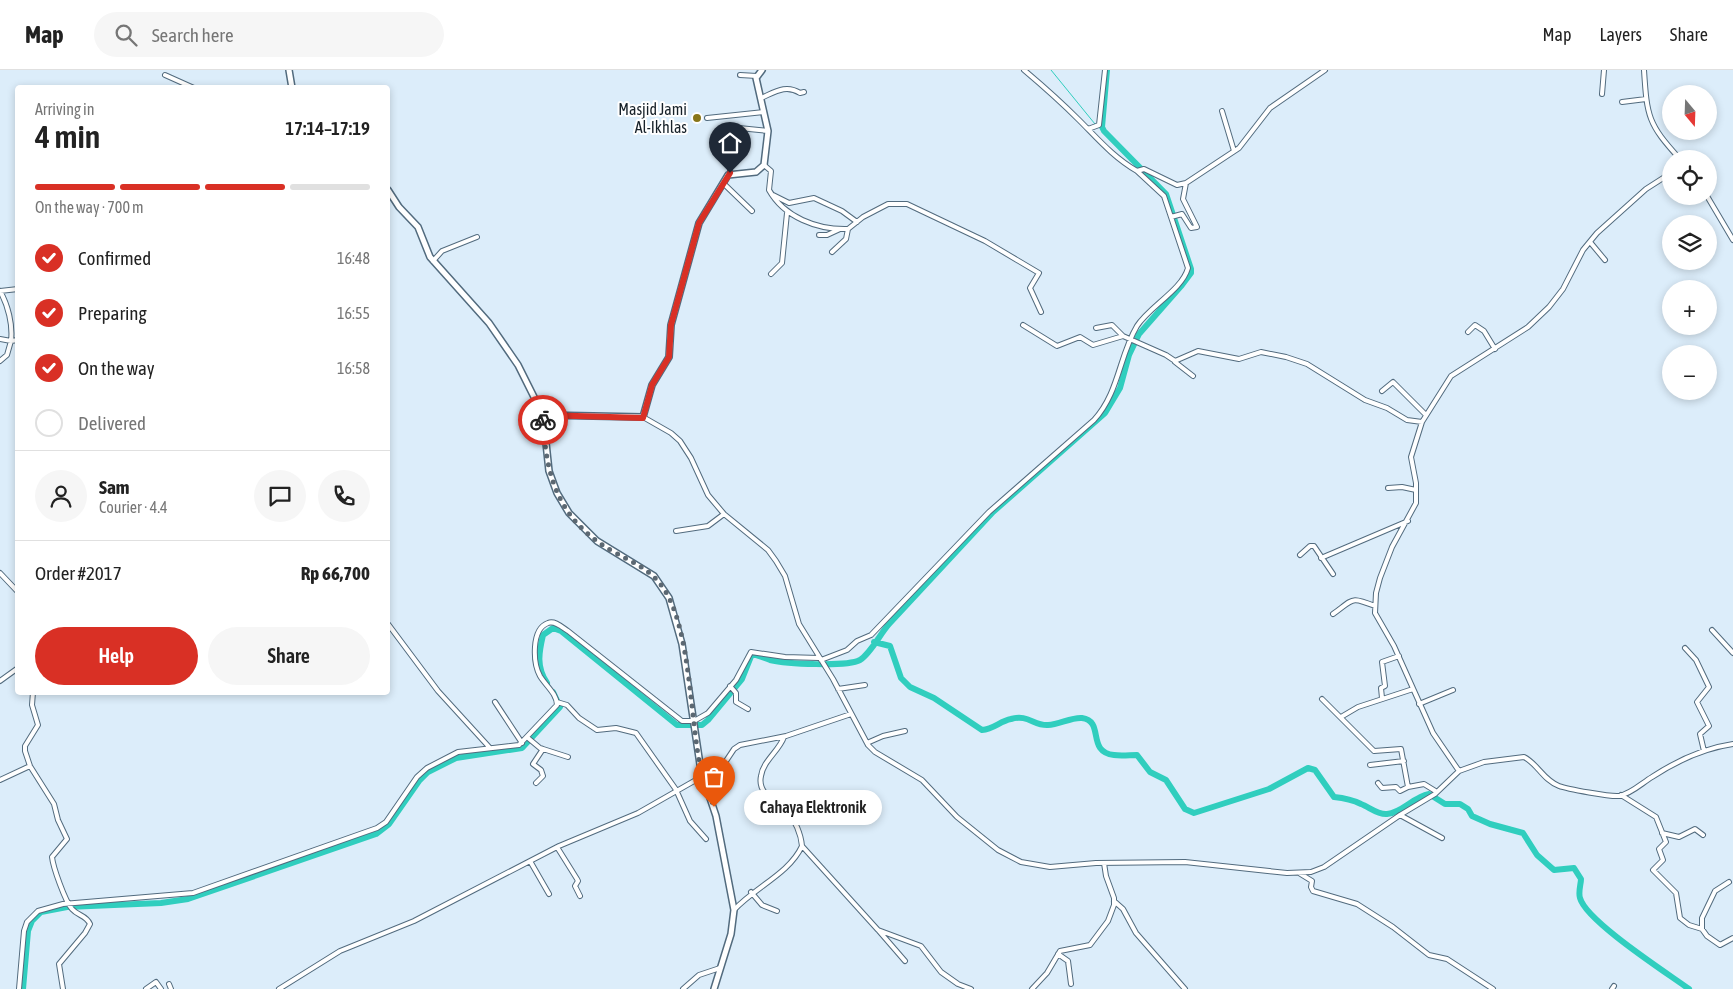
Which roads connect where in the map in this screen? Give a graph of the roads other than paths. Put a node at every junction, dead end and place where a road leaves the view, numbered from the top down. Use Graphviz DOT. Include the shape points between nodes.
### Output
graph roads {
  1 [pos="289,70"];
  2 [pos="762,70"];
  3 [pos="1024,70"];
  4 [pos="1105,70"];
  5 [pos="1325,70"];
  6 [pos="1604,70"];
  7 [pos="1644,70"];
  8 [pos="165,75"];
  9 [pos="740,75"];
  10 [pos="757,76"];
  11 [pos="187,85"];
  12 [pos="292,85"];
  13 [pos="804,92"];
  14 [pos="1602,94"];
  15 [pos="761,98"];
  16 [pos="1646,99"];
  17 [pos="1622,102"];
  18 [pos="1222,111"];
  19 [pos="766,112"];
  20 [pos="707,118"];
  21 [pos="740,128"];
  22 [pos="1088,129"];
  23 [pos="768,131"];
  24 [pos="730,150"];
  25 [pos="1672,150"];
  26 [pos="1234,151"];
  27 [pos="764,165"];
  28 [pos="1140,170"];
  29 [pos="730,173"];
  30 [pos="1662,179"];
  31 [pos="723,183"];
  32 [pos="1186,183"];
  33 [pos="390,193"];
  34 [pos="773,196"];
  35 [pos="1712,205"];
  36 [pos="752,211"];
  37 [pos="788,213"];
  38 [pos="1173,216"];
  39 [pos="857,222"];
  40 [pos="840,229"];
  41 [pos="848,229"];
  42 [pos="819,235"];
  43 [pos="477,236"];
  44 [pos="1733,240"];
  45 [pos="1590,242"];
  46 [pos="832,252"];
  47 [pos="1605,260"];
  48 [pos="433,261"];
  49 [pos="771,274"];
  50 [pos="15,289"];
  51 [pos="0,291"];
  52 [pos="1041,312"];
  53 [pos="1022,325"];
  54 [pos="1096,328"];
  55 [pos="1468,332"];
  56 [pos="1123,336"];
  57 [pos="0,339"];
  58 [pos="1130,339"];
  59 [pos="15,340"];
  60 [pos="11,341"];
  61 [pos="1495,349"];
  62 [pos="0,361"];
  63 [pos="1175,361"];
  64 [pos="1193,376"];
  65 [pos="1382,391"];
  66 [pos="1425,414"];
  67 [pos="543,415"];
  68 [pos="643,418"];
  69 [pos="1422,422"];
  70 [pos="1388,488"];
  71 [pos="1416,490"];
  72 [pos="724,514"];
  73 [pos="1408,521"];
  74 [pos="676,531"];
  75 [pos="1300,555"];
  76 [pos="1321,558"];
  77 [pos="0,573"];
  78 [pos="1333,574"];
  79 [pos="15,589"];
  80 [pos="1375,606"];
  81 [pos="1332,614"];
  82 [pos="390,627"];
  83 [pos="1712,630"];
  84 [pos="1685,648"];
  85 [pos="1733,653"];
  86 [pos="1399,656"];
  87 [pos="822,661"];
  88 [pos="15,670"];
  89 [pos="0,681"];
  90 [pos="865,685"];
  91 [pos="733,689"];
  92 [pos="838,689"];
  93 [pos="1413,689"];
  94 [pos="1453,690"];
  95 [pos="33,695"];
  96 [pos="1382,698"];
  97 [pos="1322,699"];
  98 [pos="495,702"];
  99 [pos="558,702"];
  100 [pos="1419,704"];
  101 [pos="748,709"];
  102 [pos="851,714"];
  103 [pos="1341,717"];
  104 [pos="695,724"];
  105 [pos="905,731"];
  106 [pos="784,737"];
  107 [pos="530,740"];
  108 [pos="522,743"];
  109 [pos="867,743"];
  110 [pos="1733,744"];
  111 [pos="490,748"];
  112 [pos="543,749"];
  113 [pos="1704,751"];
  114 [pos="568,757"];
  115 [pos="1404,761"];
  116 [pos="30,766"];
  117 [pos="1370,766"];
  118 [pos="1459,771"];
  119 [pos="703,777"];
  120 [pos="0,780"];
  121 [pos="536,783"];
  122 [pos="1378,783"];
  123 [pos="1408,787"];
  124 [pos="677,792"];
  125 [pos="1436,793"];
  126 [pos="1621,796"];
  127 [pos="1400,814"];
  128 [pos="1662,833"];
  129 [pos="1704,835"];
  130 [pos="1442,838"];
  131 [pos="706,839"];
  132 [pos="802,846"];
  133 [pos="557,847"];
  134 [pos="530,861"];
  135 [pos="1104,863"];
  136 [pos="1298,873"];
  137 [pos="1729,882"];
  138 [pos="751,892"];
  139 [pos="548,894"];
  140 [pos="580,896"];
  141 [pos="1114,901"];
  142 [pos="70,906"];
  143 [pos="734,910"];
  144 [pos="777,911"];
  145 [pos="1702,929"];
  146 [pos="878,930"];
  147 [pos="1733,933"];
  148 [pos="1733,937"];
  149 [pos="1058,954"];
  150 [pos="906,961"];
  151 [pos="720,968"];
  152 [pos="169,984"];
  153 [pos="1071,984"];
  154 [pos="281,988"];
  155 [pos="19,989"];
  156 [pos="63,989"];
  157 [pos="146,989"];
  158 [pos="161,989"];
  159 [pos="171,989"];
  160 [pos="683,989"];
  161 [pos="714,989"];
  162 [pos="971,989"];
  163 [pos="1032,989"];
  164 [pos="1185,989"];
  165 [pos="1493,989"];
  1 -- 12 [label="main road"];
  2 -- 10 [label="main road"];
  3 -- 22 [label="street"];
  4 -- 22 [label="street" via="1099,124"];
  5 -- 26 [label="street" via="1270,108"];
  6 -- 14 [label="street"];
  7 -- 16 [label="street"];
  8 -- 11 [label="street"];
  9 -- 10 [label="street"];
  10 -- 15 [label="main road"];
  13 -- 15 [label="street" via="784,88"];
  15 -- 19 [label="main road"];
  16 -- 17 [label="street"];
  16 -- 25 [label="street" via="1654,128"];
  18 -- 26 [label="street"];
  19 -- 20 [label="street"];
  19 -- 23 [label="main road"];
  21 -- 23 [label="street"];
  22 -- 28 [label="street" via="1106,149"];
  23 -- 27 [label="main road"];
  24 -- 29 [label="street"];
  26 -- 32 [label="street"];
  27 -- 29 [label="main road" via="756,172"];
  27 -- 34 [label="street" via="771,171 768,188"];
  28 -- 32 [label="street" via="1177,185"];
  28 -- 38 [label="street" via="1162,194"];
  29 -- 31 [label="main road"];
  30 -- 45 [label="street" via="1646,189"];
  31 -- 36 [label="street"];
  31 -- 68 [label="main road" via="699,223 671,325 669,357 652,385"];
  32 -- 38 [label="street" via="1183,199 1197,228 1191,228 1182,214"];
  33 -- 48 [label="main road" via="418,227"];
  34 -- 37 [label="street"];
  34 -- 39 [label="street" via="789,203 814,198"];
  35 -- 44 [label="street"];
  37 -- 40 [label="street" via="828,228"];
  37 -- 49 [label="street" via="782,263"];
  38 -- 58 [label="street" via="1188,271 1142,320"];
  39 -- 41 [label="street"];
  39 -- 52 [label="street" via="888,204 907,204 978,238 1039,272 1030,288"];
  40 -- 41 [label="street"];
  40 -- 42 [label="street"];
  41 -- 46 [label="street" via="846,239"];
  43 -- 48 [label="street" via="442,252"];
  45 -- 47 [label="street"];
  45 -- 61 [label="street" via="1549,307 1521,334"];
  48 -- 67 [label="main road" via="464,293 509,351"];
  50 -- 51 [label="street"];
  51 -- 60 [label="street" via="10,322"];
  53 -- 56 [label="street" via="1057,346 1080,337 1093,345"];
  54 -- 56 [label="street" via="1112,325"];
  55 -- 61 [label="street" via="1475,325 1481,328"];
  56 -- 58 [label="street"];
  57 -- 60 [label="street"];
  58 -- 63 [label="street"];
  58 -- 87 [label="street" via="1112,394 1100,413 989,512 871,635"];
  59 -- 60 [label="street"];
  60 -- 62 [label="street" via="7,355"];
  61 -- 66 [label="street" via="1454,373"];
  63 -- 64 [label="street"];
  63 -- 69 [label="street" via="1198,351 1239,359 1261,352 1286,357 1307,364 1365,400 1407,420"];
  65 -- 66 [label="street" via="1393,382"];
  66 -- 69 [label="street"];
  67 -- 68 [label="main road"];
  67 -- 104 [label="main road" via="549,471 569,513 601,544 654,576 670,598 682,644"];
  68 -- 72 [label="street" via="680,441 702,486"];
  69 -- 71 [label="street" via="1411,457"];
  70 -- 71 [label="street"];
  71 -- 73 [label="street" via="1416,503"];
  72 -- 74 [label="street" via="708,526"];
  72 -- 87 [label="street" via="768,550 776,561 785,576 799,624"];
  73 -- 76 [label="street"];
  73 -- 80 [label="street" via="1387,559"];
  75 -- 76 [label="street" via="1312,545 1318,549"];
  76 -- 78 [label="street"];
  77 -- 79 [label="street"];
  80 -- 81 [label="street" via="1358,598"];
  80 -- 86 [label="street" via="1376,616"];
  82 -- 111 [label="street" via="438,692"];
  83 -- 85 [label="street"];
  84 -- 113 [label="street" via="1696,660 1709,686 1697,702 1709,726 1700,734"];
  86 -- 93 [label="street"];
  86 -- 96 [label="street" via="1382,661 1385,686 1381,688"];
  87 -- 91 [label="street" via="751,652"];
  87 -- 92 [label="street"];
  88 -- 89 [label="street"];
  90 -- 92 [label="street"];
  91 -- 101 [label="street" via="736,702"];
  91 -- 104 [label="street"];
  92 -- 102 [label="street"];
  93 -- 96 [label="street"];
  93 -- 100 [label="street"];
  94 -- 100 [label="street"];
  95 -- 116 [label="street" via="38,725 24,748"];
  96 -- 103 [label="street"];
  97 -- 103 [label="street"];
  98 -- 108 [label="street"];
  99 -- 104 [label="street" via="540,676 536,660 537,639 548,622 562,627 581,641 678,720"];
  99 -- 107 [label="street"];
  99 -- 124 [label="street" via="564,703 594,728 616,728 636,733"];
  100 -- 118 [label="street" via="1433,733"];
  102 -- 106 [label="street"];
  102 -- 109 [label="street"];
  103 -- 115 [label="street" via="1372,750 1400,748"];
  104 -- 119 [label="main road"];
  105 -- 109 [label="street"];
  106 -- 119 [label="street" via="740,745 724,764"];
  106 -- 132 [label="street" via="760,781 766,795 788,812"];
  107 -- 108 [label="street"];
  107 -- 112 [label="street"];
  108 -- 111 [label="street"];
  109 -- 135 [label="street" via="875,752 922,780 957,818 1012,858 1040,866"];
  110 -- 113 [label="street"];
  111 -- 142 [label="street" via="453,754 427,768 417,777 386,822 369,831 192,893"];
  112 -- 114 [label="street"];
  112 -- 121 [label="street" via="533,764 543,776"];
  113 -- 126 [label="street"];
  115 -- 117 [label="street"];
  115 -- 123 [label="street"];
  116 -- 120 [label="street"];
  116 -- 142 [label="street" via="54,804 68,839 52,858"];
  118 -- 125 [label="street"];
  118 -- 126 [label="street" via="1484,762 1520,757 1533,762 1546,779 1560,786"];
  119 -- 124 [label="street"];
  119 -- 143 [label="main road" via="716,816"];
  122 -- 123 [label="street" via="1382,788 1396,786 1400,790"];
  123 -- 125 [label="street" via="1424,784"];
  124 -- 131 [label="street" via="690,821"];
  124 -- 133 [label="street" via="638,813"];
  125 -- 127 [label="street"];
  126 -- 128 [label="street" via="1656,817"];
  127 -- 130 [label="street"];
  127 -- 136 [label="street" via="1320,869"];
  128 -- 129 [label="street" via="1679,837 1695,829"];
  128 -- 145 [label="street" via="1666,842 1659,849 1663,860 1653,870 1676,893 1680,918"];
  132 -- 138 [label="street" via="796,858"];
  132 -- 146 [label="street"];
  133 -- 134 [label="street"];
  133 -- 140 [label="street" via="577,878 575,886"];
  134 -- 139 [label="street"];
  134 -- 154 [label="street" via="414,921 333,954"];
  135 -- 136 [label="street" via="1185,862"];
  135 -- 141 [label="street"];
  136 -- 165 [label="street" via="1312,881 1313,891 1357,904 1429,955 1444,958"];
  137 -- 145 [label="street" via="1716,891 1702,918"];
  138 -- 143 [label="street"];
  138 -- 144 [label="street" via="762,905"];
  141 -- 149 [label="street" via="1108,921 1093,942"];
  141 -- 164 [label="street" via="1124,909 1138,936"];
  142 -- 155 [label="street" via="45,908 27,922"];
  142 -- 156 [label="street" via="90,924 59,964"];
  143 -- 151 [label="main road" via="731,934"];
  145 -- 148 [label="street" via="1720,945"];
  146 -- 150 [label="street"];
  146 -- 162 [label="street" via="921,946 941,972"];
  147 -- 148 [label="street"];
  149 -- 153 [label="street" via="1068,961"];
  149 -- 163 [label="street"];
  151 -- 160 [label="street" via="699,975"];
  151 -- 161 [label="main road"];
  152 -- 159 [label="street"];
  157 -- 158 [label="street" via="156,982"];
}
